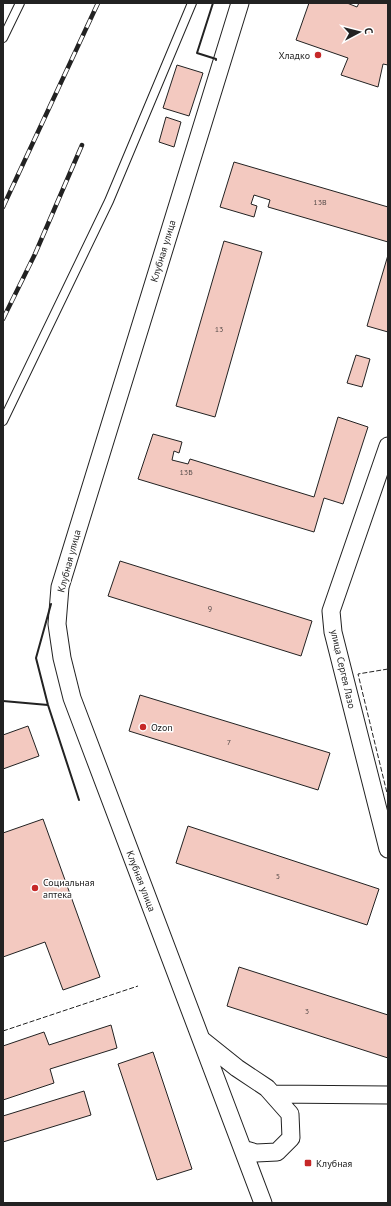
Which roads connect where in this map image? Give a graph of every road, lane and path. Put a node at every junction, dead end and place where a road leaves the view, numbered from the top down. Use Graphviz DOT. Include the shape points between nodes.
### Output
graph roads {
  1 [pos="20,3"];
  2 [pos="192,3"];
  3 [pos="240,3"];
  4 [pos="3,38"];
  5 [pos="3,420"];
  6 [pos="388,446"];
  7 [pos="388,849"];
  8 [pos="202,1040"];
  9 [pos="273,1094"];
  10 [pos="388,1095"];
  11 [pos="243,1149"];
  12 [pos="263,1203"];
  1 -- 4 [label="lane"];
  2 -- 5 [label="lane" via="108,201"];
  3 -- 8 [label="street, Клубная улица" via="60,587 57,624 72,698"];
  6 -- 7 [label="street, улица Сергея Лазо" via="331,611 333,632"];
  8 -- 9 [label="street"];
  8 -- 11 [label="street, Клубная улица"];
  9 -- 10 [label="street"];
  9 -- 11 [label="street" via="290,1114 291,1138 277,1152"];
  11 -- 12 [label="street, Клубная улица"];
}
